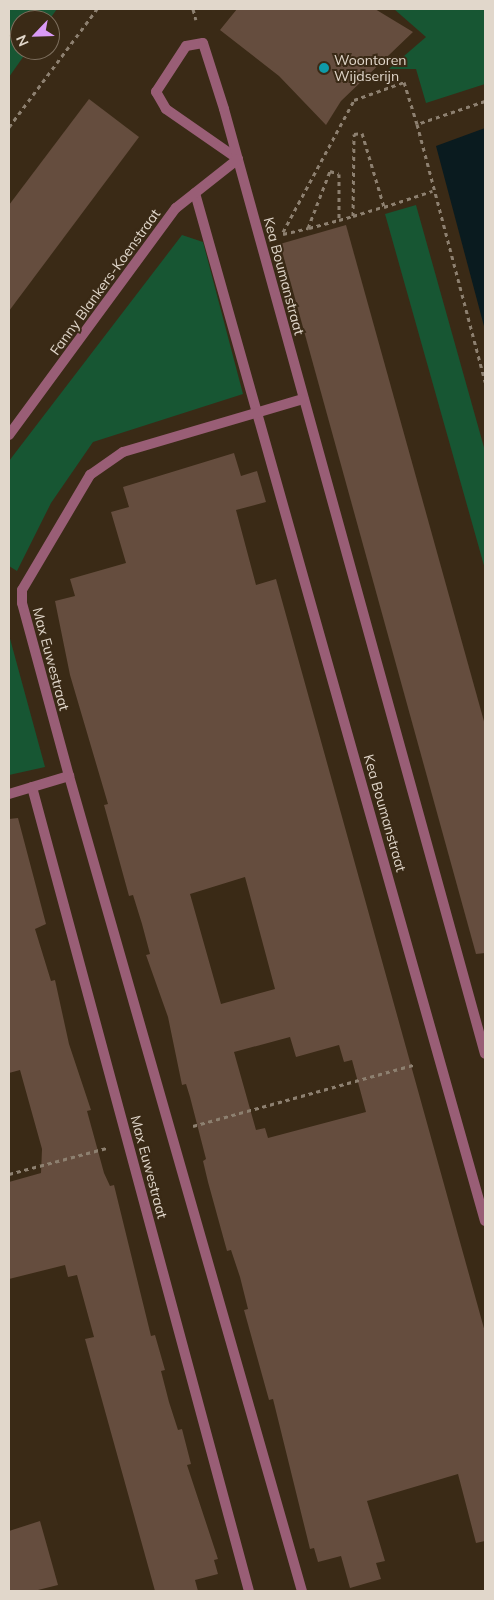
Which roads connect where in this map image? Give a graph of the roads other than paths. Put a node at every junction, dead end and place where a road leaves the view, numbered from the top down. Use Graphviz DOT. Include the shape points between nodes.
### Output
graph roads {
  1 [pos="238,159"];
  2 [pos="195,193"];
  3 [pos="303,399"];
  4 [pos="256,413"];
  5 [pos="9,436"];
  6 [pos="68,776"];
  7 [pos="32,788"];
  8 [pos="9,794"];
  9 [pos="485,1054"];
  10 [pos="485,1221"];
  11 [pos="249,1591"];
  12 [pos="302,1591"];
  1 -- 1 [label="street, Kea Boumanstraat" via="166,109 156,92 186,46 203,43"];
  1 -- 2 [label="street, Fanny Blankers-Koenstraat"];
  1 -- 3 [label="street, Kea Boumanstraat"];
  2 -- 4 [label="street, Kea Boumanstraat"];
  2 -- 5 [label="street, Fanny Blankers-Koenstraat" via="176,208"];
  3 -- 4 [label="street"];
  3 -- 9 [label="street, Kea Boumanstraat"];
  4 -- 6 [label="street, Max Euwestraat" via="108,459 90,475 22,590 22,603"];
  4 -- 10 [label="street, Kea Boumanstraat"];
  6 -- 7 [label="street"];
  6 -- 12 [label="street, Max Euwestraat"];
  7 -- 8 [label="street"];
  7 -- 11 [label="street, Max Euwestraat"];
}
